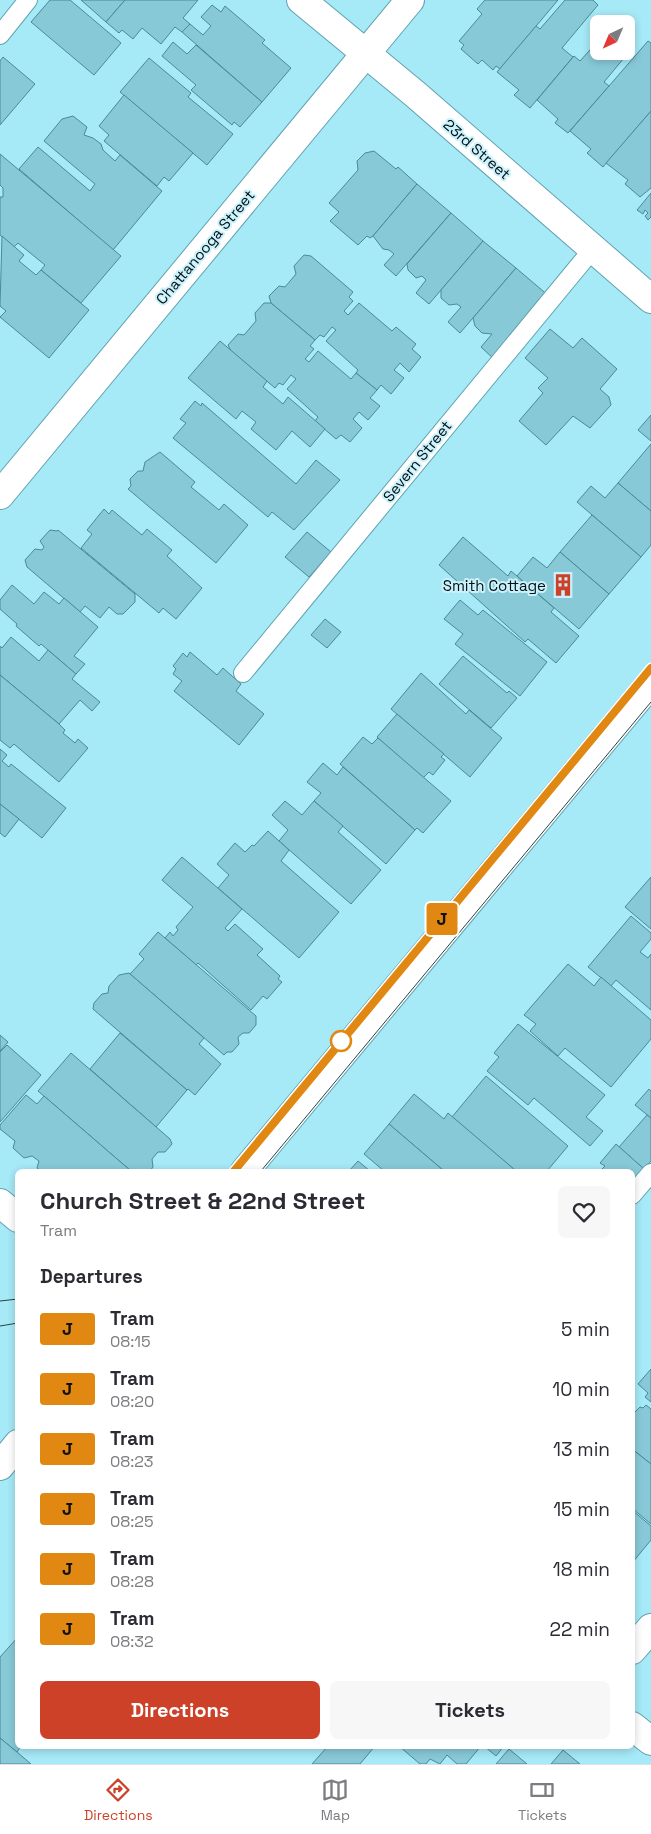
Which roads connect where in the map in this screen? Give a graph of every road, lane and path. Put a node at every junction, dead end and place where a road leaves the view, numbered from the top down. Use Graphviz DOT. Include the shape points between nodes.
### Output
graph roads {
  1 [pos="28,0"];
  2 [pos="301,0"];
  3 [pos="410,0"];
  4 [pos="0,35"];
  5 [pos="365,53"];
  6 [pos="592,250"];
  7 [pos="651,299"];
  8 [pos="0,495"];
  9 [pos="243,673"];
  10 [pos="651,683"];
  11 [pos="247,1169"];
  12 [pos="651,1173"];
  13 [pos="635,1192"];
  14 [pos="0,1203"];
  15 [pos="15,1216"];
  16 [pos="15,1448"];
  17 [pos="0,1466"];
  18 [pos="651,1628"];
  19 [pos="635,1647"];
  20 [pos="635,1728"];
  21 [pos="651,1741"];
  1 -- 4 [label="lane"];
  2 -- 5 [label="street, 23rd Street"];
  3 -- 5 [label="street, Chattanooga Street"];
  5 -- 6 [label="street, 23rd Street"];
  5 -- 8 [label="street, Chattanooga Street"];
  6 -- 7 [label="street, 23rd Street"];
  6 -- 9 [label="lane, Severn Street"];
  10 -- 11 [label="street"];
  12 -- 13 [label="lane"];
  14 -- 15 [label="street"];
  16 -- 17 [label="street"];
  18 -- 19 [label="street"];
  20 -- 21 [label="street"];
}
